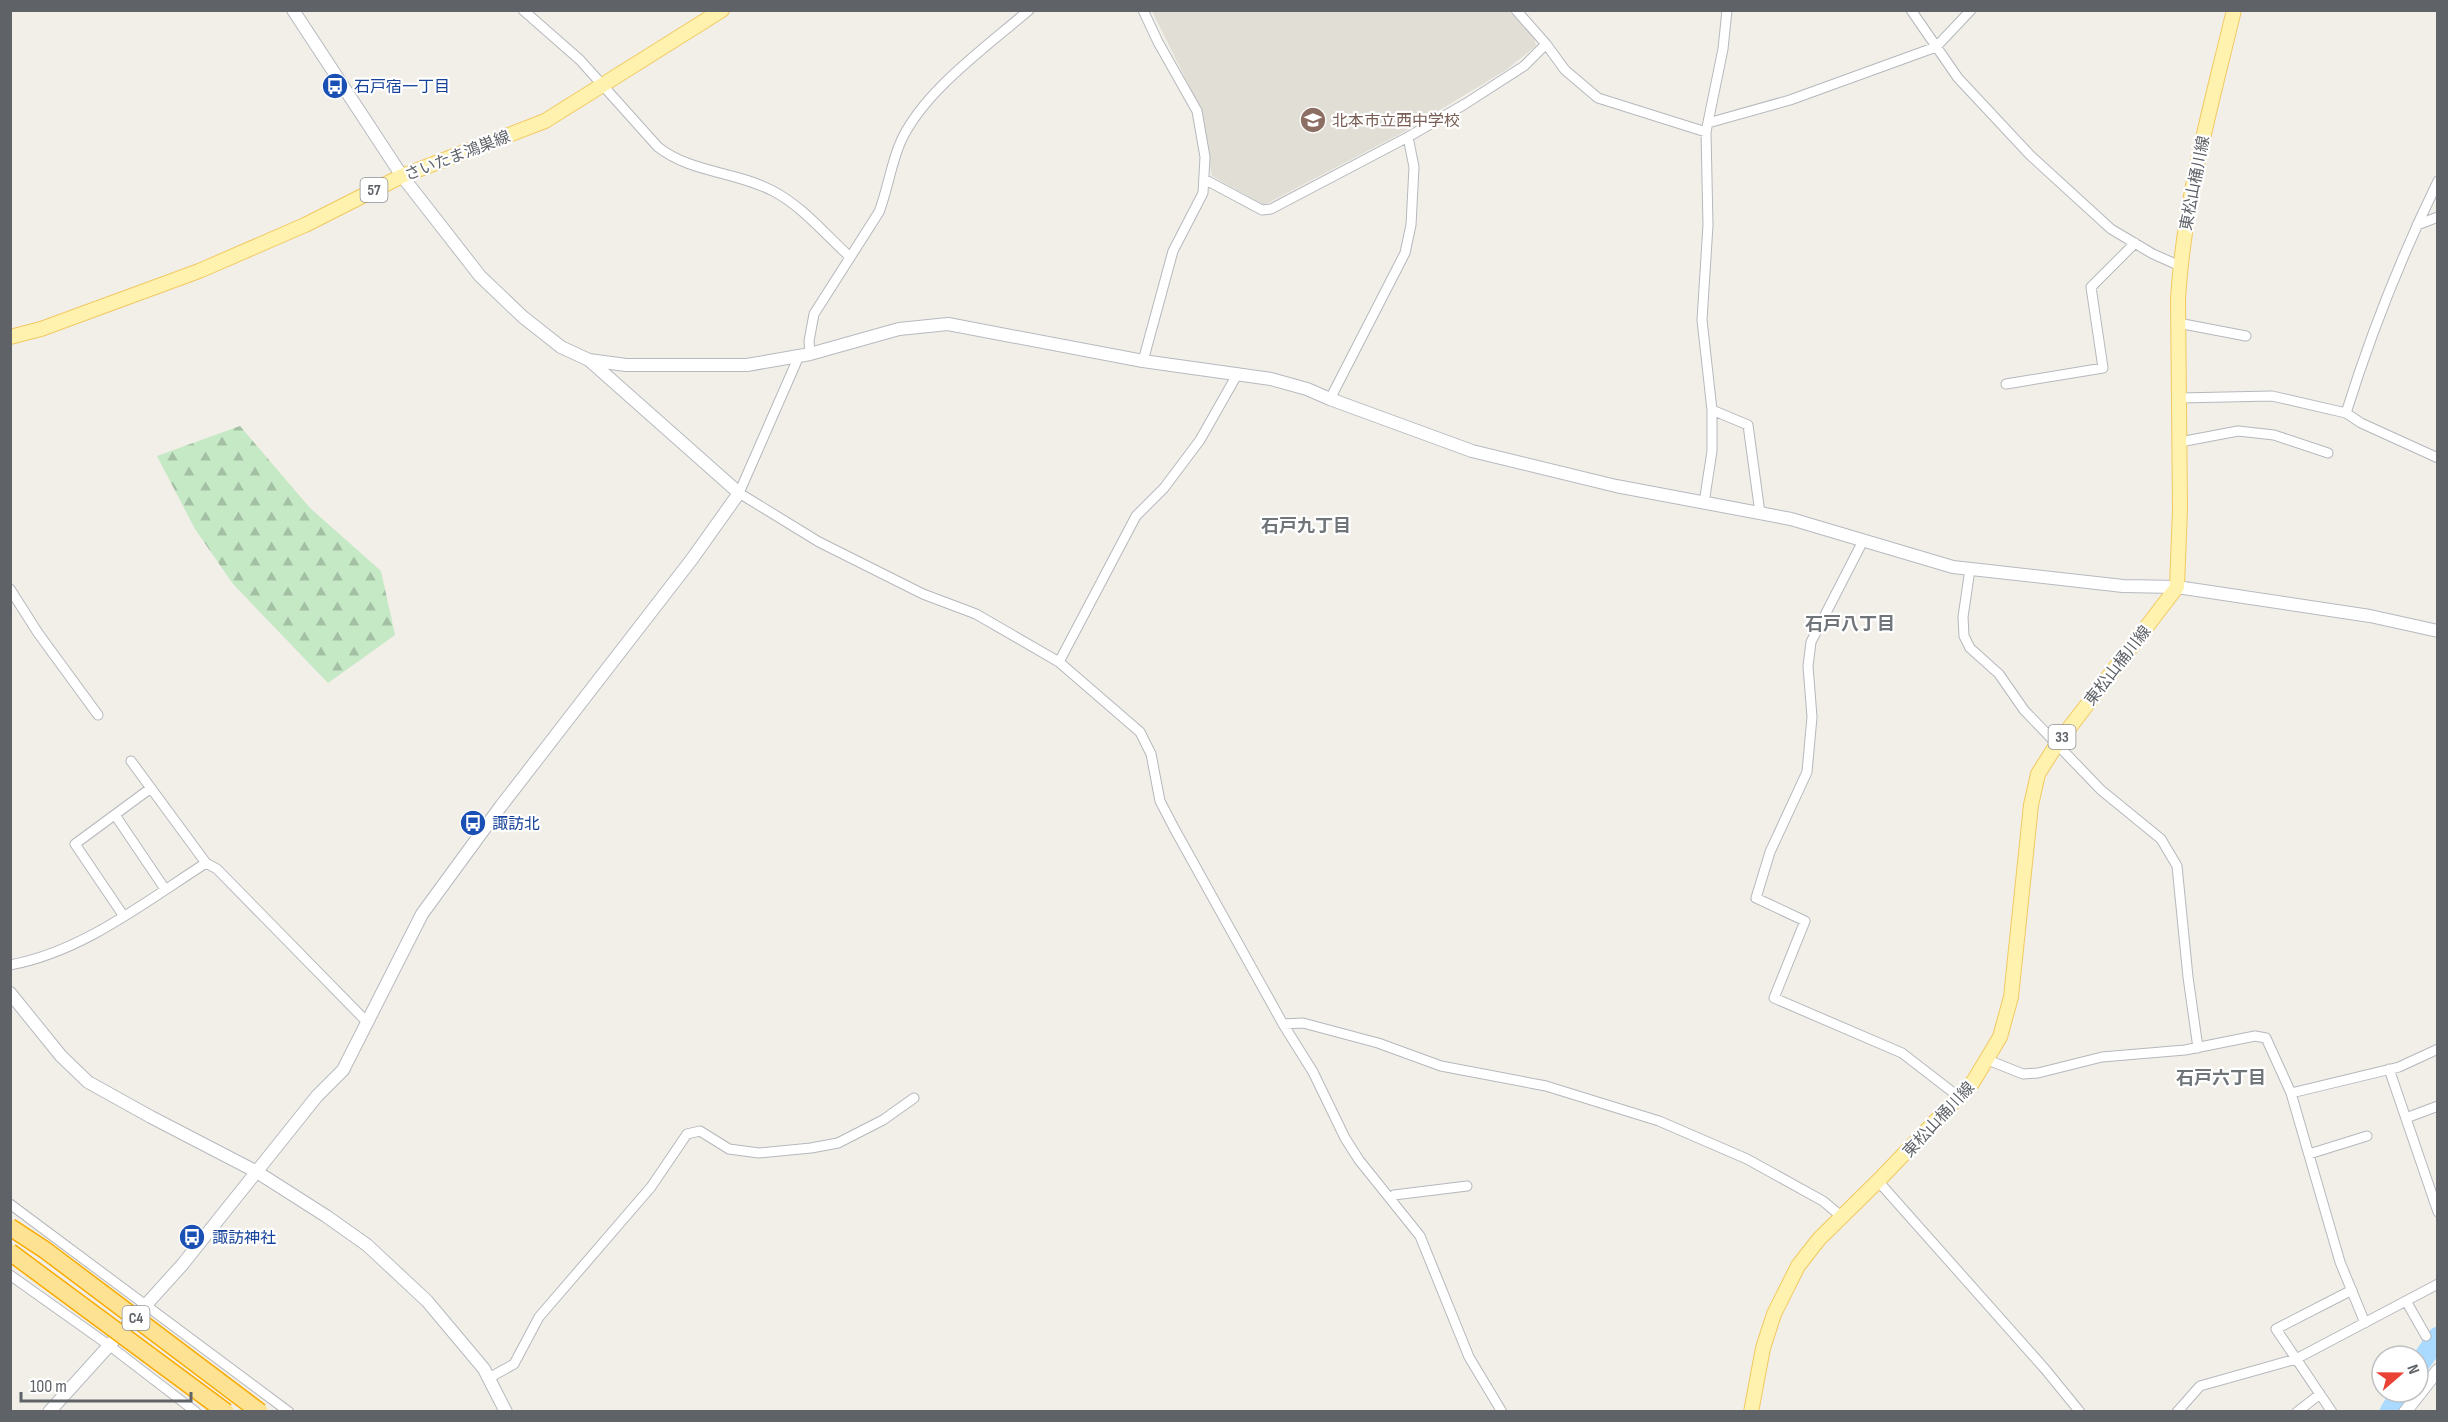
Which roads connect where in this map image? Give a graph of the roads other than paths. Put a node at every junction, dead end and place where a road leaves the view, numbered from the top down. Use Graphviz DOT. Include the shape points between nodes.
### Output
graph roads {
  1 [pos="292,10"];
  2 [pos="523,10"];
  3 [pos="722,10"];
  4 [pos="1029,10"];
  5 [pos="1143,10"];
  6 [pos="1516,10"];
  7 [pos="1727,10"];
  8 [pos="1911,10"];
  9 [pos="1971,10"];
  10 [pos="2234,10"];
  11 [pos="1546,44"];
  12 [pos="1936,47"];
  13 [pos="603,87"];
  14 [pos="1707,127"];
  15 [pos="1408,137"];
  16 [pos="402,176"];
  17 [pos="1204,179"];
  18 [pos="2438,181"];
  19 [pos="2438,217"];
  20 [pos="2417,225"];
  21 [pos="2135,243"];
  22 [pos="849,256"];
  23 [pos="2180,266"];
  24 [pos="2178,323"];
  25 [pos="2246,336"];
  26 [pos="10,337"];
  27 [pos="804,355"];
  28 [pos="589,360"];
  29 [pos="1143,361"];
  30 [pos="1238,373"];
  31 [pos="2006,384"];
  32 [pos="2180,398"];
  33 [pos="1330,399"];
  34 [pos="1712,410"];
  35 [pos="2346,413"];
  36 [pos="2180,442"];
  37 [pos="2328,453"];
  38 [pos="2438,458"];
  39 [pos="739,492"];
  40 [pos="1704,503"];
  41 [pos="1760,513"];
  42 [pos="1863,542"];
  43 [pos="1970,569"];
  44 [pos="2177,587"];
  45 [pos="10,589"];
  46 [pos="2438,631"];
  47 [pos="1059,662"];
  48 [pos="98,715"];
  49 [pos="2057,744"];
  50 [pos="131,761"];
  51 [pos="151,788"];
  52 [pos="115,815"];
  53 [pos="206,863"];
  54 [pos="165,889"];
  55 [pos="123,915"];
  56 [pos="10,965"];
  57 [pos="10,993"];
  58 [pos="368,1023"];
  59 [pos="1283,1024"];
  60 [pos="2199,1048"];
  61 [pos="2438,1049"];
  62 [pos="1988,1060"];
  63 [pos="2390,1069"];
  64 [pos="2291,1093"];
  65 [pos="1959,1096"];
  66 [pos="914,1098"];
  67 [pos="2438,1106"];
  68 [pos="2406,1118"];
  69 [pos="2367,1136"];
  70 [pos="2309,1154"];
  71 [pos="257,1172"];
  72 [pos="1878,1181"];
  73 [pos="1467,1186"];
  74 [pos="1390,1198"];
  75 [pos="10,1204"];
  76 [pos="2438,1212"];
  77 [pos="1842,1217"];
  78 [pos="10,1227"];
  79 [pos="10,1252"];
  80 [pos="10,1275"];
  81 [pos="2438,1284"];
  82 [pos="2352,1290"];
  83 [pos="2406,1301"];
  84 [pos="146,1305"];
  85 [pos="2365,1323"];
  86 [pos="2426,1336"];
  87 [pos="110,1346"];
  88 [pos="2296,1359"];
  89 [pos="2438,1370"];
  90 [pos="489,1378"];
  91 [pos="2320,1394"];
  92 [pos="2185,1402"];
  93 [pos="49,1412"];
  94 [pos="196,1412"];
  95 [pos="226,1412"];
  96 [pos="260,1412"];
  97 [pos="289,1412"];
  98 [pos="506,1412"];
  99 [pos="1502,1412"];
  100 [pos="1751,1412"];
  101 [pos="2080,1412"];
  102 [pos="2177,1412"];
  103 [pos="2192,1412"];
  104 [pos="2297,1412"];
  105 [pos="2332,1412"];
  106 [pos="2405,1412"];
  1 -- 16 [label="street"];
  2 -- 13 [label="street" via="580,60"];
  3 -- 13 [label="main road, さいたま鴻巣線 / 57"];
  4 -- 22 [label="street" via="933,95 914,118 900,143 879,212"];
  5 -- 17 [label="street" via="1197,111 1205,157"];
  6 -- 11 [label="street"];
  7 -- 14 [label="street"];
  8 -- 12 [label="street"];
  9 -- 12 [label="street"];
  10 -- 23 [label="main road, 東松山桶川線" via="2187,204"];
  11 -- 14 [label="street" via="1564,70 1598,98"];
  11 -- 15 [label="street" via="1524,66"];
  12 -- 14 [label="street"];
  12 -- 21 [label="street" via="1958,78 2030,155 2111,229"];
  13 -- 16 [label="main road, さいたま鴻巣線 / 57" via="545,121"];
  13 -- 22 [label="street" via="672,158 771,190 793,204"];
  14 -- 34 [label="street" via="1708,225 1702,320"];
  15 -- 17 [label="street" via="1271,209 1262,210"];
  15 -- 33 [label="street" via="1414,167 1411,225 1405,253"];
  16 -- 26 [label="main road, さいたま鴻巣線 / 57" via="305,225 199,271"];
  16 -- 28 [label="street" via="480,276 561,347"];
  17 -- 29 [label="street" via="1203,193 1173,251"];
  18 -- 20 [label="street"];
  19 -- 20 [label="street"];
  20 -- 35 [label="street" via="2370,336"];
  21 -- 23 [label="street"];
  21 -- 31 [label="street" via="2091,287 2103,368"];
  22 -- 27 [label="street" via="814,314"];
  23 -- 24 [label="main road, 東松山桶川線"];
  24 -- 25 [label="street"];
  24 -- 32 [label="main road, 東松山桶川線"];
  27 -- 28 [label="street" via="747,365 626,365"];
  27 -- 29 [label="street" via="900,329 948,324"];
  27 -- 39 [label="street"];
  28 -- 39 [label="street"];
  29 -- 30 [label="street"];
  30 -- 33 [label="street" via="1306,389"];
  30 -- 47 [label="street" via="1200,440 1164,488 1136,516"];
  32 -- 35 [label="street" via="2272,396"];
  32 -- 36 [label="main road, 東松山桶川線"];
  33 -- 40 [label="street" via="1472,451"];
  34 -- 40 [label="street" via="1712,451"];
  34 -- 41 [label="street" via="1748,425"];
  35 -- 38 [label="street"];
  36 -- 37 [label="street" via="2238,431 2274,435"];
  36 -- 44 [label="main road, 東松山桶川線"];
  39 -- 47 [label="street" via="819,542 922,594 976,614"];
  39 -- 58 [label="street" via="692,560 422,914"];
  40 -- 41 [label="street"];
  41 -- 42 [label="street"];
  42 -- 43 [label="street"];
  42 -- 65 [label="street" via="1811,642 1808,666 1812,717 1807,772 1770,852 1756,898 1805,921 1774,998 1902,1053"];
  43 -- 44 [label="street" via="2122,586"];
  43 -- 49 [label="street" via="1964,636 1970,648 1999,674 2024,710"];
  44 -- 46 [label="street" via="2370,616"];
  44 -- 49 [label="main road, 東松山桶川線 / 33"];
  45 -- 48 [label="street"];
  47 -- 59 [label="street" via="1140,732 1151,754 1160,801"];
  49 -- 60 [label="street" via="2101,790 2161,838 2176,866"];
  49 -- 62 [label="main road, 東松山桶川線 / 33" via="2038,774 2031,805 2011,997 2000,1037"];
  50 -- 51 [label="street"];
  51 -- 52 [label="street"];
  51 -- 53 [label="street"];
  52 -- 54 [label="street"];
  52 -- 55 [label="street" via="75,844"];
  53 -- 54 [label="street"];
  53 -- 58 [label="street" via="217,869"];
  54 -- 55 [label="street"];
  55 -- 56 [label="street" via="60,951"];
  57 -- 71 [label="street" via="61,1056 88,1082"];
  58 -- 71 [label="street" via="343,1070 317,1096"];
  59 -- 74 [label="street" via="1313,1072 1345,1138"];
  59 -- 77 [label="street" via="1304,1023 1378,1043 1441,1066 1545,1086 1659,1121 1747,1159 1823,1201"];
  60 -- 62 [label="street" via="2102,1057 2023,1074"];
  60 -- 64 [label="street" via="2254,1036 2266,1038"];
  61 -- 63 [label="street"];
  62 -- 65 [label="main road, 東松山桶川線 / 33"];
  63 -- 64 [label="street"];
  63 -- 68 [label="street"];
  64 -- 70 [label="street"];
  65 -- 72 [label="main road, 東松山桶川線 / 33"];
  66 -- 90 [label="street" via="838,1143 811,1148 759,1153 729,1149 700,1131 687,1134 651,1187 539,1317 514,1364"];
  67 -- 68 [label="street"];
  68 -- 76 [label="street"];
  69 -- 70 [label="street"];
  70 -- 82 [label="street" via="2340,1262"];
  71 -- 84 [label="street"];
  71 -- 90 [label="street" via="367,1245 427,1300"];
  72 -- 77 [label="main road, 東松山桶川線 / 33"];
  72 -- 101 [label="street"];
  73 -- 74 [label="street"];
  74 -- 99 [label="street" via="1420,1236 1469,1357"];
  75 -- 84 [label="street"];
  77 -- 100 [label="main road, 東松山桶川線 / 33" via="1798,1266 1774,1314"];
  78 -- 96 [label="highway, C4, bridge"];
  79 -- 95 [label="highway, C4, bridge"];
  80 -- 87 [label="street"];
  81 -- 83 [label="street"];
  82 -- 85 [label="street"];
  82 -- 88 [label="street" via="2276,1329"];
  83 -- 85 [label="street"];
  83 -- 86 [label="street"];
  84 -- 87 [label="street"];
  84 -- 97 [label="street"];
  85 -- 88 [label="street"];
  87 -- 93 [label="street"];
  87 -- 94 [label="street"];
  88 -- 91 [label="street"];
  88 -- 92 [label="street" via="2200,1386"];
  89 -- 106 [label="street"];
  90 -- 98 [label="street"];
  91 -- 104 [label="street"];
  91 -- 105 [label="street"];
  92 -- 102 [label="street"];
  92 -- 103 [label="street"];
}
